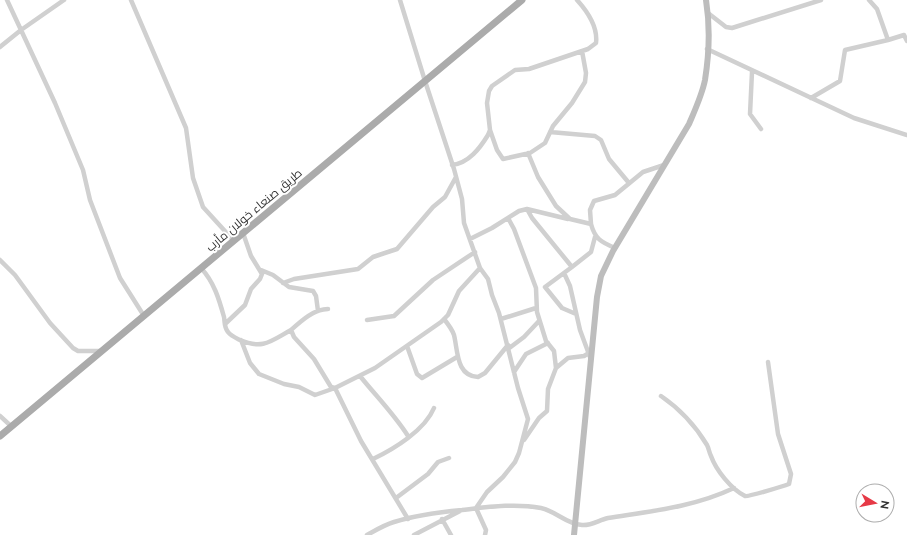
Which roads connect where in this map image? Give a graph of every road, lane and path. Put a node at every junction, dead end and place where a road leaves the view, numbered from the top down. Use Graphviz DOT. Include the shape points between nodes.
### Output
graph roads {
  1 [pos="7,0"];
  2 [pos="64,0"];
  3 [pos="131,0"];
  4 [pos="400,0"];
  5 [pos="522,0"];
  6 [pos="577,0"];
  7 [pos="706,0"];
  8 [pos="821,0"];
  9 [pos="869,0"];
  10 [pos="708,13"];
  11 [pos="21,30"];
  12 [pos="888,40"];
  13 [pos="907,41"];
  14 [pos="0,47"];
  15 [pos="707,49"];
  16 [pos="582,51"];
  17 [pos="752,72"];
  18 [pos="425,81"];
  19 [pos="811,98"];
  20 [pos="761,128"];
  21 [pos="490,130"];
  22 [pos="550,132"];
  23 [pos="907,135"];
  24 [pos="528,153"];
  25 [pos="452,165"];
  26 [pos="665,165"];
  27 [pos="456,177"];
  28 [pos="629,183"];
  29 [pos="527,209"];
  30 [pos="508,218"];
  31 [pos="570,219"];
  32 [pos="591,224"];
  33 [pos="243,233"];
  34 [pos="595,237"];
  35 [pos="470,239"];
  36 [pos="234,241"];
  37 [pos="615,248"];
  38 [pos="475,252"];
  39 [pos="0,260"];
  40 [pos="572,267"];
  41 [pos="202,268"];
  42 [pos="480,268"];
  43 [pos="261,270"];
  44 [pos="564,272"];
  45 [pos="283,282"];
  46 [pos="545,287"];
  47 [pos="536,288"];
  48 [pos="536,308"];
  49 [pos="328,309"];
  50 [pos="318,311"];
  51 [pos="576,314"];
  52 [pos="144,316"];
  53 [pos="444,319"];
  54 [pos="501,319"];
  55 [pos="367,320"];
  56 [pos="539,321"];
  57 [pos="224,324"];
  58 [pos="291,330"];
  59 [pos="241,340"];
  60 [pos="548,343"];
  61 [pos="407,346"];
  62 [pos="508,347"];
  63 [pos="101,351"];
  64 [pos="457,356"];
  65 [pos="590,356"];
  66 [pos="768,362"];
  67 [pos="556,368"];
  68 [pos="514,372"];
  69 [pos="360,376"];
  70 [pos="335,388"];
  71 [pos="661,396"];
  72 [pos="434,408"];
  73 [pos="0,416"];
  74 [pos="12,427"];
  75 [pos="0,436"];
  76 [pos="408,436"];
  77 [pos="523,441"];
  78 [pos="449,458"];
  79 [pos="373,459"];
  80 [pos="734,488"];
  81 [pos="396,498"];
  82 [pos="476,508"];
  83 [pos="461,510"];
  84 [pos="408,519"];
  85 [pos="442,519"];
  86 [pos="575,524"];
  87 [pos="370,534"];
  88 [pos="414,535"];
  89 [pos="451,535"];
  90 [pos="485,535"];
  91 [pos="574,535"];
  1 -- 11 [label="street"];
  2 -- 11 [label="street"];
  3 -- 36 [label="street" via="186,128 192,178 203,207"];
  4 -- 18 [label="street"];
  5 -- 18 [label="main road, طريق صنعاء خولان مأرب"];
  6 -- 16 [label="street" via="590,18 597,39 594,46"];
  7 -- 10 [label="street"];
  8 -- 10 [label="street" via="732,28 726,27"];
  9 -- 12 [label="street" via="877,9"];
  10 -- 15 [label="street"];
  11 -- 14 [label="street"];
  11 -- 52 [label="street" via="83,170 90,200 120,278"];
  12 -- 13 [label="street" via="904,35"];
  12 -- 19 [label="street" via="845,50 840,81"];
  15 -- 17 [label="street"];
  15 -- 26 [label="street" via="705,81 698,102 689,124"];
  16 -- 21 [label="street" via="529,69 515,70 492,86 487,103"];
  16 -- 22 [label="street" via="585,82"];
  17 -- 19 [label="street"];
  17 -- 20 [label="street" via="750,114"];
  18 -- 25 [label="street"];
  18 -- 33 [label="main road, طريق صنعاء خولان مأرب"];
  19 -- 23 [label="street" via="854,118"];
  21 -- 24 [label="street" via="503,159"];
  21 -- 25 [label="street" via="486,139 468,160"];
  22 -- 24 [label="street" via="545,143"];
  22 -- 28 [label="street" via="595,136 601,140 609,159"];
  24 -- 31 [label="street" via="550,197"];
  25 -- 27 [label="street"];
  26 -- 28 [label="street" via="643,172"];
  26 -- 37 [label="street"];
  27 -- 35 [label="street" via="462,199 464,223"];
  27 -- 45 [label="street" via="445,197 397,249 372,258 358,269"];
  28 -- 32 [label="street" via="615,195 594,201 590,210"];
  29 -- 30 [label="street"];
  29 -- 31 [label="street"];
  29 -- 40 [label="street"];
  30 -- 35 [label="street"];
  30 -- 47 [label="street"];
  31 -- 32 [label="street"];
  32 -- 34 [label="street"];
  33 -- 36 [label="main road, طريق صنعاء خولان مأرب"];
  33 -- 43 [label="street" via="251,256"];
  34 -- 37 [label="street"];
  34 -- 40 [label="street" via="591,252"];
  35 -- 38 [label="street"];
  36 -- 41 [label="main road, طريق صنعاء خولان مأرب"];
  37 -- 65 [label="street" via="601,276"];
  38 -- 42 [label="street"];
  38 -- 55 [label="street" via="428,284 394,316"];
  39 -- 63 [label="street" via="73,348 78,351"];
  40 -- 44 [label="street"];
  41 -- 52 [label="main road, طريق صنعاء خولان مأرب"];
  41 -- 57 [label="street" via="213,283"];
  42 -- 53 [label="street" via="459,291"];
  42 -- 54 [label="street" via="488,279"];
  43 -- 45 [label="street"];
  43 -- 57 [label="street" via="260,279 251,289 245,305"];
  44 -- 46 [label="street"];
  44 -- 51 [label="street"];
  45 -- 50 [label="street" via="289,287 313,290"];
  46 -- 47 [label="street"];
  46 -- 51 [label="street" via="562,308"];
  47 -- 48 [label="street"];
  48 -- 54 [label="street"];
  48 -- 56 [label="street"];
  49 -- 50 [label="street"];
  50 -- 58 [label="street"];
  51 -- 65 [label="street"];
  52 -- 63 [label="main road, طريق صنعاء خولان مأرب"];
  53 -- 61 [label="street"];
  53 -- 64 [label="street" via="454,335"];
  54 -- 62 [label="street"];
  56 -- 60 [label="street"];
  56 -- 62 [label="street" via="524,338"];
  57 -- 59 [label="street" via="228,333"];
  58 -- 59 [label="street" via="272,341 257,345"];
  58 -- 70 [label="street" via="314,359 331,387"];
  59 -- 70 [label="street" via="250,363 259,374 315,395"];
  60 -- 67 [label="street" via="554,351"];
  60 -- 68 [label="street" via="526,354"];
  61 -- 64 [label="street" via="417,374 422,378"];
  61 -- 69 [label="street"];
  62 -- 64 [label="street" via="478,377 468,374 461,368"];
  62 -- 68 [label="street"];
  63 -- 74 [label="main road, طريق صنعاء خولان مأرب"];
  65 -- 67 [label="street" via="568,358"];
  65 -- 86 [label="street"];
  66 -- 80 [label="street" via="778,434 790,466 791,479 785,486 751,496 746,496"];
  67 -- 77 [label="street" via="548,389 547,411"];
  68 -- 77 [label="street" via="528,416"];
  69 -- 70 [label="street"];
  69 -- 76 [label="street"];
  70 -- 79 [label="street" via="361,441"];
  71 -- 80 [label="street" via="692,424 716,465"];
  72 -- 76 [label="street" via="427,422"];
  73 -- 74 [label="street"];
  74 -- 75 [label="main road, طريق صنعاء خولان مأرب"];
  76 -- 79 [label="street"];
  77 -- 82 [label="street" via="510,470 487,492"];
  78 -- 81 [label="street" via="438,462 428,474"];
  79 -- 81 [label="street"];
  80 -- 86 [label="street" via="682,507 672,506 606,518 586,525"];
  81 -- 84 [label="street"];
  82 -- 83 [label="street"];
  82 -- 86 [label="street" via="540,508"];
  82 -- 90 [label="street" via="486,530"];
  83 -- 84 [label="street"];
  83 -- 85 [label="street"];
  84 -- 87 [label="street" via="382,526"];
  85 -- 88 [label="street"];
  85 -- 89 [label="street"];
  86 -- 91 [label="street"];
}
